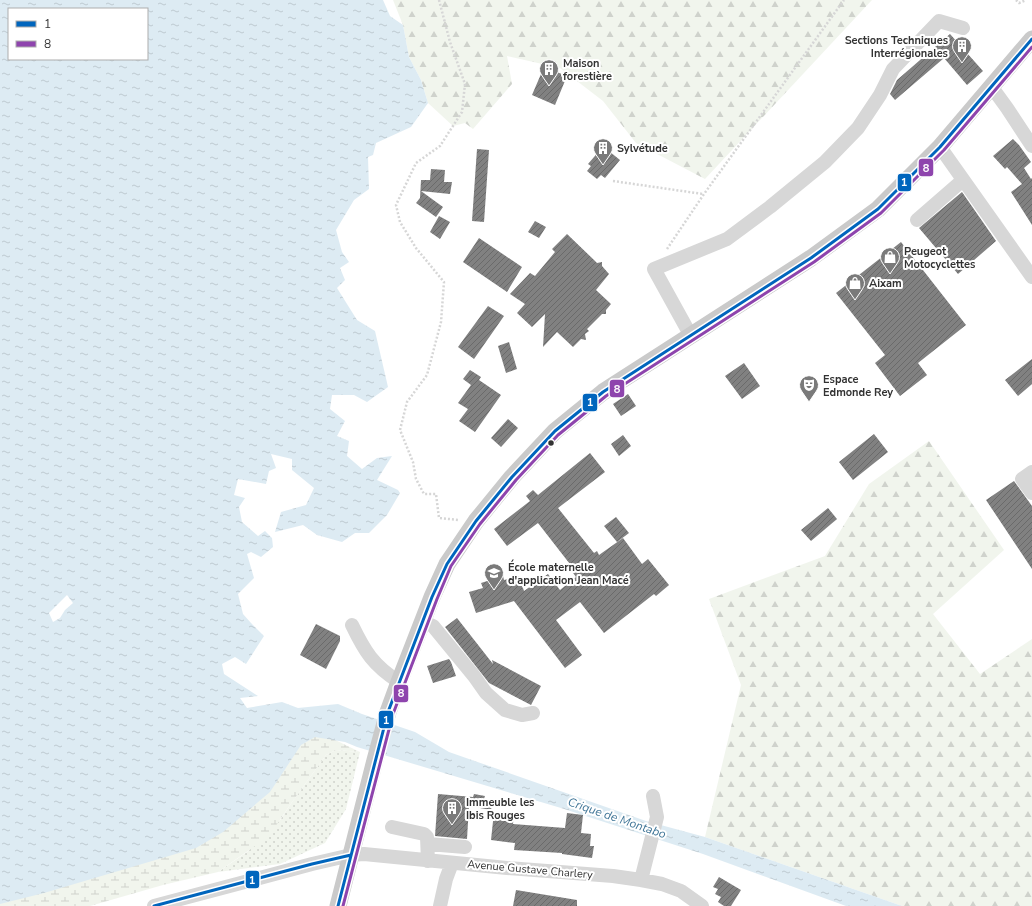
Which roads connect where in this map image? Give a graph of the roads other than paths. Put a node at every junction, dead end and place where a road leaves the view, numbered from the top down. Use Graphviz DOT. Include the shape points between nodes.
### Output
graph roads {
  1 [pos="963,28"];
  2 [pos="1032,39"];
  3 [pos="991,86"];
  4 [pos="1032,145"];
  5 [pos="940,148"];
  6 [pos="963,180"];
  7 [pos="917,220"];
  8 [pos="1032,277"];
  9 [pos="691,336"];
  10 [pos="1027,476"];
  11 [pos="1032,493"];
  12 [pos="422,621"];
  13 [pos="352,625"];
  14 [pos="399,682"];
  15 [pos="532,712"];
  16 [pos="653,796"];
  17 [pos="392,827"];
  18 [pos="428,844"];
  19 [pos="465,847"];
  20 [pos="351,855"];
  21 [pos="428,861"];
  22 [pos="452,863"];
  23 [pos="641,880"];
  24 [pos="154,906"];
  25 [pos="338,906"];
  26 [pos="440,906"];
  27 [pos="702,906"];
  1 -- 9 [label="street" via="939,21 893,69 880,95 858,128 825,162 770,207 727,239 654,269"];
  2 -- 3 [label="main road"];
  3 -- 4 [label="street"];
  3 -- 5 [label="main road"];
  5 -- 6 [label="street"];
  5 -- 9 [label="main road" via="878,209 811,258"];
  6 -- 7 [label="street"];
  6 -- 8 [label="street"];
  9 -- 12 [label="main road" via="603,392 555,431 476,521 447,564"];
  10 -- 11 [label="street"];
  12 -- 14 [label="main road"];
  12 -- 15 [label="street" via="433,626 486,693 506,710 522,715"];
  13 -- 14 [label="street" via="371,659"];
  14 -- 20 [label="main road" via="388,712"];
  16 -- 23 [label="street" via="657,817"];
  17 -- 18 [label="street" via="424,834"];
  18 -- 19 [label="street"];
  18 -- 21 [label="street"];
  20 -- 21 [label="street, Avenue Gustave Charlery" via="364,854"];
  20 -- 24 [label="street, Avenue Gustave Charlery"];
  20 -- 25 [label="main road"];
  21 -- 22 [label="street, Avenue Gustave Charlery"];
  22 -- 23 [label="street, Avenue Gustave Charlery"];
  22 -- 26 [label="street"];
  23 -- 27 [label="street, Avenue Gustave Charlery" via="681,891"];
}
